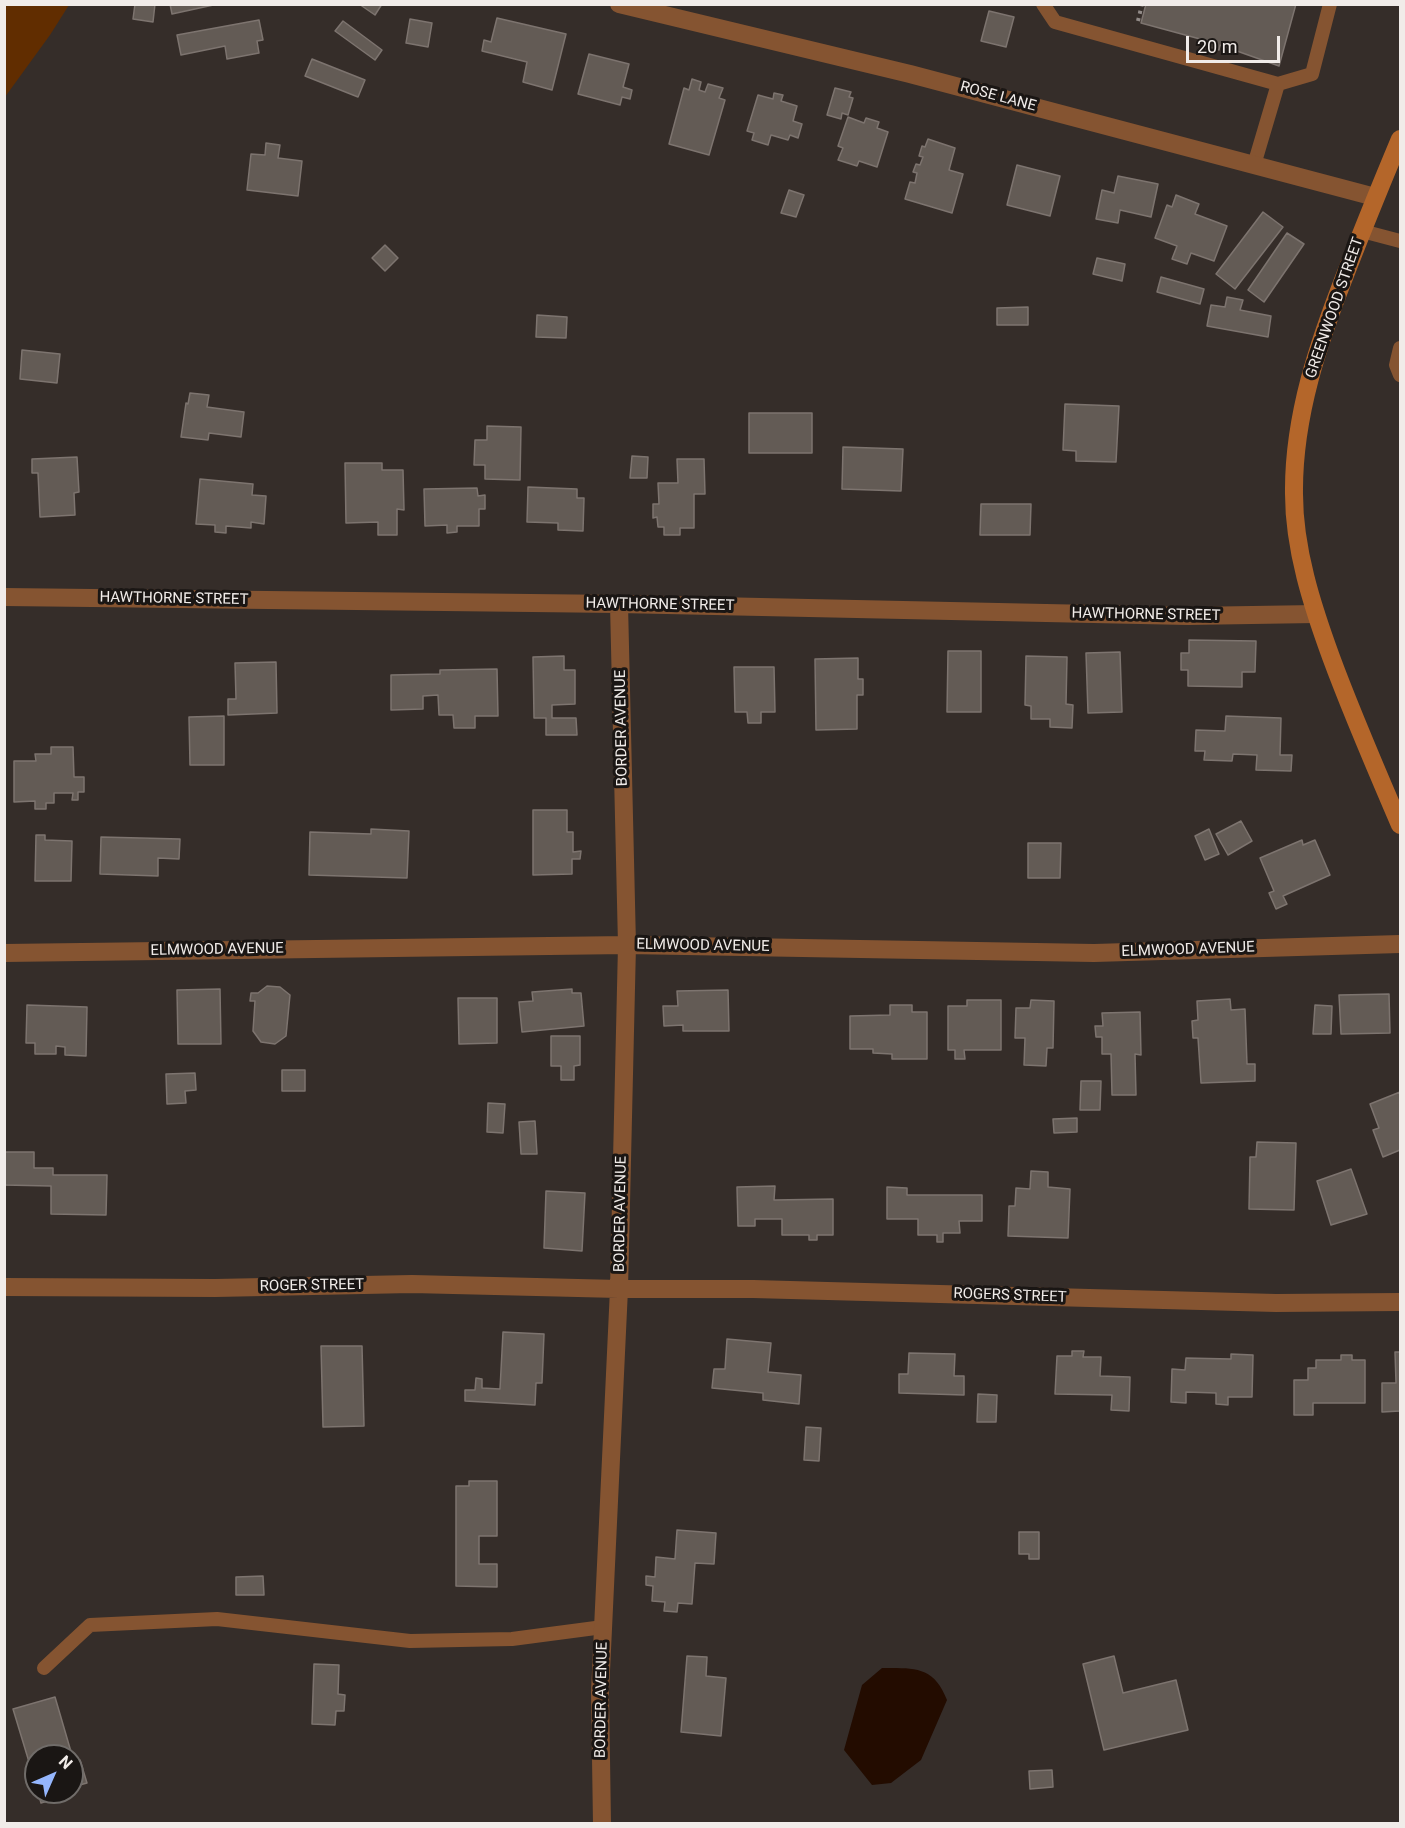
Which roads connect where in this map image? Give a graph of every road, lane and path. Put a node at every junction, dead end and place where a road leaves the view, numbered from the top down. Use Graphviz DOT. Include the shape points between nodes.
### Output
graph roads {
  1 [pos="619,4"];
  2 [pos="1042,4"];
  3 [pos="1142,4"];
  4 [pos="1330,4"];
  5 [pos="1138,21"];
  6 [pos="1278,84"];
  7 [pos="1401,139"];
  8 [pos="1254,165"];
  9 [pos="1375,197"];
  10 [pos="1362,231"];
  11 [pos="1401,241"];
  12 [pos="1401,348"];
  13 [pos="1401,375"];
  14 [pos="4,597"];
  15 [pos="620,604"];
  16 [pos="1316,614"];
  17 [pos="1401,825"];
  18 [pos="1401,944"];
  19 [pos="627,945"];
  20 [pos="4,953"];
  21 [pos="4,1287"];
  22 [pos="619,1289"];
  23 [pos="1401,1302"];
  24 [pos="603,1627"];
  25 [pos="44,1668"];
  26 [pos="602,1824"];
  1 -- 8 [label="street, ROSE LANE" via="910,74"];
  2 -- 6 [label="lane" via="1055,22"];
  3 -- 5 [label="path"];
  4 -- 6 [label="lane" via="1312,74"];
  6 -- 8 [label="lane"];
  7 -- 9 [label="street, GREENWOOD STREET"];
  8 -- 9 [label="street, ROSE LANE"];
  9 -- 10 [label="street, GREENWOOD STREET"];
  10 -- 11 [label="lane"];
  10 -- 16 [label="street, GREENWOOD STREET" via="1314,362 1295,462 1296,529"];
  12 -- 13 [label="lane" via="1396,364"];
  14 -- 15 [label="street, HAWTHORNE STREET"];
  15 -- 16 [label="street, HAWTHORNE STREET" via="1176,616"];
  15 -- 19 [label="street, BORDER AVENUE"];
  16 -- 17 [label="street, GREENWOOD STREET" via="1350,708"];
  18 -- 19 [label="street, ELMWOOD AVENUE" via="1094,953"];
  19 -- 20 [label="street, ELMWOOD AVENUE"];
  19 -- 22 [label="street, BORDER AVENUE"];
  21 -- 22 [label="street, ROGER STREET" via="412,1284"];
  22 -- 23 [label="street, ROGERS STREET" via="1276,1303"];
  22 -- 24 [label="street, BORDER AVENUE"];
  24 -- 25 [label="lane" via="512,1639 410,1641 217,1619 90,1625"];
  24 -- 26 [label="street, BORDER AVENUE"];
}
